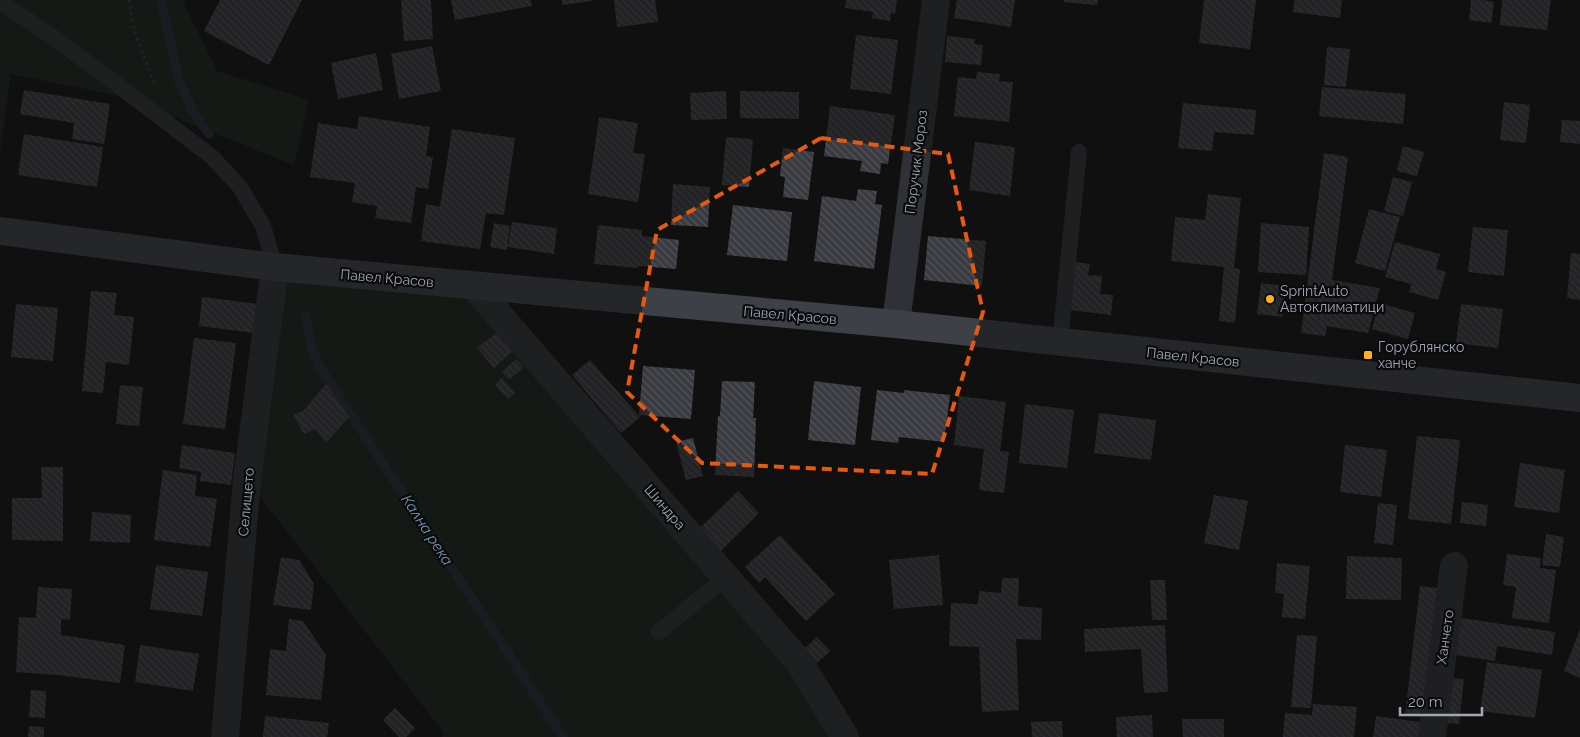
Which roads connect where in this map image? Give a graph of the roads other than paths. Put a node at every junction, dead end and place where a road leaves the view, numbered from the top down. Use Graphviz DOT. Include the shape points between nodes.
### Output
graph roads {
  1 [pos="936,0"];
  2 [pos="0,2"];
  3 [pos="1079,152"];
  4 [pos="0,231"];
  5 [pos="275,267"];
  6 [pos="474,286"];
  7 [pos="896,324"];
  8 [pos="1060,342"];
  9 [pos="1580,398"];
  10 [pos="1454,566"];
  11 [pos="726,577"];
  12 [pos="659,632"];
  13 [pos="225,737"];
  14 [pos="845,737"];
  15 [pos="1432,737"];
  1 -- 7 [label="street, Поручик Мороз"];
  2 -- 5 [label="lane" via="50,35 212,157 240,187 263,226"];
  3 -- 8 [label="lane"];
  4 -- 5 [label="street, Павел Красов"];
  5 -- 6 [label="street, Павел Красов"];
  5 -- 13 [label="street, Селището" via="247,480"];
  6 -- 7 [label="street, Павел Красов"];
  6 -- 11 [label="street, Шиндра"];
  7 -- 8 [label="street, Павел Красов"];
  8 -- 9 [label="street, Павел Красов"];
  10 -- 15 [label="street, Ханчето"];
  11 -- 12 [label="lane"];
  11 -- 14 [label="street, Шиндра" via="800,663"];
}
